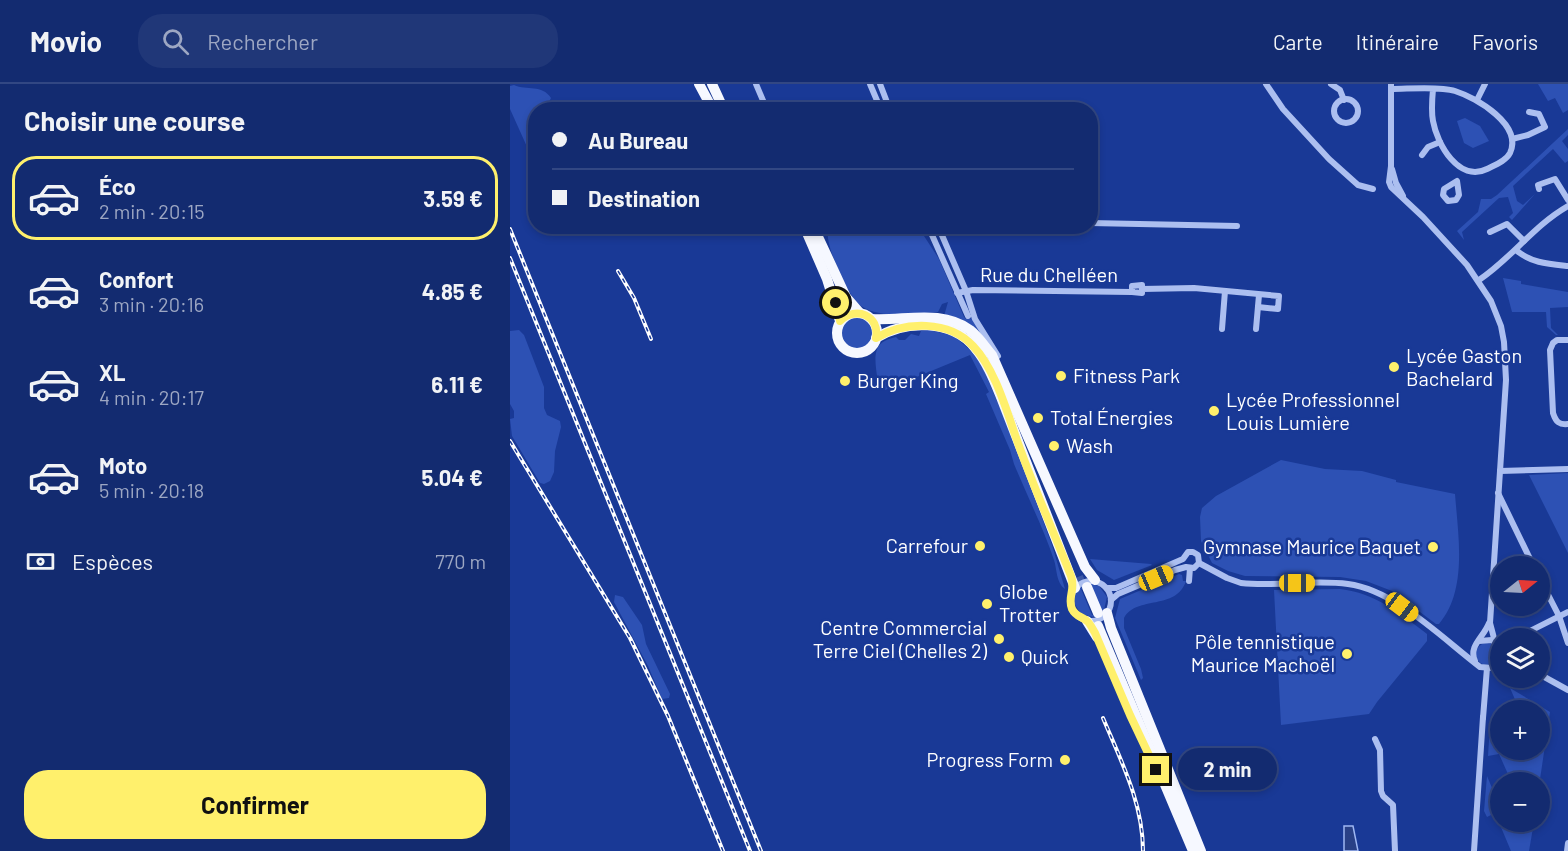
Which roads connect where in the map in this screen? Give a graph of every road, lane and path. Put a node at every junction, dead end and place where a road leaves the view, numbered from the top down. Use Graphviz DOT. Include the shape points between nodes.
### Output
graph roads {
  1 [pos="700,84"];
  2 [pos="712,84"];
  3 [pos="756,84"];
  4 [pos="870,84"];
  5 [pos="880,84"];
  6 [pos="1266,84"];
  7 [pos="1331,84"];
  8 [pos="1485,84"];
  9 [pos="1391,86"];
  10 [pos="1429,88"];
  11 [pos="1344,100"];
  12 [pos="1477,100"];
  13 [pos="709,102"];
  14 [pos="720,102"];
  15 [pos="764,102"];
  16 [pos="878,102"];
  17 [pos="887,102"];
  18 [pos="1529,112"];
  19 [pos="1512,139"];
  20 [pos="1440,142"];
  21 [pos="1422,155"];
  22 [pos="1463,169"];
  23 [pos="1457,181"];
  24 [pos="1373,189"];
  25 [pos="1539,189"];
  26 [pos="1568,200"];
  27 [pos="1568,207"];
  28 [pos="1098,223"];
  29 [pos="1237,226"];
  30 [pos="1490,232"];
  31 [pos="807,234"];
  32 [pos="817,234"];
  33 [pos="932,234"];
  34 [pos="941,234"];
  35 [pos="1524,241"];
  36 [pos="1516,250"];
  37 [pos="1568,266"];
  38 [pos="1479,280"];
  39 [pos="1225,291"];
  40 [pos="963,293"];
  41 [pos="1260,295"];
  42 [pos="1258,307"];
  43 [pos="859,312"];
  44 [pos="968,316"];
  45 [pos="872,320"];
  46 [pos="840,321"];
  47 [pos="1222,329"];
  48 [pos="1256,329"];
  49 [pos="876,338"];
  50 [pos="1568,340"];
  51 [pos="983,345"];
  52 [pos="1006,397"];
  53 [pos="1568,424"];
  54 [pos="1568,469"];
  55 [pos="1500,471"];
  56 [pos="1498,493"];
  57 [pos="1497,501"];
  58 [pos="1507,517"];
  59 [pos="1496,519"];
  60 [pos="1528,556"];
  61 [pos="1183,559"];
  62 [pos="1199,563"];
  63 [pos="1188,567"];
  64 [pos="1189,581"];
  65 [pos="1083,583"];
  66 [pos="1107,588"];
  67 [pos="1550,598"];
  68 [pos="1111,600"];
  69 [pos="1568,612"];
  70 [pos="1096,615"];
  71 [pos="1559,616"];
  72 [pos="1490,623"];
  73 [pos="1492,628"];
  74 [pos="1536,628"];
  75 [pos="1490,640"];
  76 [pos="1568,643"];
  77 [pos="1476,644"];
  78 [pos="1468,656"];
  79 [pos="1476,664"];
  80 [pos="1490,667"];
  81 [pos="1487,668"];
  82 [pos="1550,680"];
  83 [pos="1568,690"];
  84 [pos="1375,739"];
  85 [pos="1172,802"];
  86 [pos="1568,843"];
  87 [pos="1187,851"];
  88 [pos="1192,851"];
  89 [pos="1201,851"];
  90 [pos="1395,851"];
  91 [pos="1474,851"];
  92 [pos="1567,851"];
  1 -- 13 [label="main road"];
  2 -- 14 [label="main road"];
  3 -- 15 [label="street"];
  4 -- 16 [label="street"];
  5 -- 17 [label="street"];
  6 -- 24 [label="street" via="1283,109 1329,159 1358,185"];
  7 -- 11 [label="street" via="1340,90"];
  8 -- 12 [label="street"];
  9 -- 10 [label="street"];
  9 -- 38 [label="street" via="1391,166 1395,183"];
  10 -- 12 [label="street" via="1455,90"];
  10 -- 20 [label="street"];
  12 -- 19 [label="street" via="1506,125"];
  18 -- 19 [label="street" via="1539,114 1545,127"];
  19 -- 22 [label="street" via="1510,153 1498,164 1483,171"];
  20 -- 21 [label="street"];
  20 -- 22 [label="street"];
  22 -- 23 [label="street"];
  25 -- 26 [label="street" via="1538,185 1555,179"];
  27 -- 35 [label="street" via="1554,214"];
  28 -- 29 [label="street"];
  30 -- 35 [label="street" via="1507,224"];
  31 -- 46 [label="main road"];
  32 -- 43 [label="main road" via="846,297"];
  33 -- 40 [label="street"];
  34 -- 40 [label="street"];
  35 -- 36 [label="street"];
  36 -- 37 [label="street" via="1535,262"];
  36 -- 38 [label="street"];
  38 -- 55 [label="street" via="1496,311 1506,354"];
  39 -- 40 [label="street, Rue du Chelléen" via="1194,288 1142,289 1141,293"];
  39 -- 41 [label="street, Rue du Chelléen"];
  39 -- 47 [label="street"];
  40 -- 44 [label="street"];
  40 -- 52 [label="street" via="1001,363"];
  41 -- 42 [label="street"];
  41 -- 42 [label="street, Rue du Chelléen" via="1279,297 1278,309"];
  42 -- 48 [label="street"];
  43 -- 45 [label="main road"];
  43 -- 46 [label="main road"];
  45 -- 49 [label="main road"];
  45 -- 51 [label="main road" via="935,317 964,327"];
  46 -- 49 [label="main road" via="838,340 849,352 867,351"];
  49 -- 52 [label="main road" via="891,330 918,326 941,327 960,335 972,344"];
  50 -- 53 [label="street" via="1557,340 1550,350 1553,413 1560,424"];
  51 -- 52 [label="main road" via="992,355"];
  51 -- 65 [label="main road"];
  52 -- 65 [label="main road"];
  52 -- 65 [label="main road" via="1085,567"];
  54 -- 55 [label="street"];
  55 -- 56 [label="street"];
  56 -- 57 [label="street"];
  56 -- 58 [label="street"];
  57 -- 58 [label="street"];
  57 -- 59 [label="street"];
  58 -- 59 [label="street"];
  58 -- 60 [label="street"];
  59 -- 72 [label="street"];
  61 -- 62 [label="street" via="1186,553 1193,552"];
  61 -- 63 [label="street"];
  61 -- 66 [label="street" via="1116,588"];
  62 -- 63 [label="street"];
  62 -- 78 [label="street" via="1241,583 1331,583 1367,588 1402,607"];
  63 -- 64 [label="street"];
  63 -- 68 [label="street"];
  65 -- 66 [label="street"];
  65 -- 70 [label="main road"];
  65 -- 70 [label="street" via="1071,596 1071,606 1076,615"];
  66 -- 68 [label="street"];
  67 -- 71 [label="street"];
  68 -- 70 [label="street"];
  69 -- 71 [label="street"];
  70 -- 85 [label="main road" via="1095,633"];
  70 -- 89 [label="main road" via="1111,628"];
  71 -- 74 [label="street"];
  71 -- 76 [label="street"];
  72 -- 73 [label="street"];
  72 -- 77 [label="street"];
  75 -- 77 [label="street"];
  77 -- 78 [label="street"];
  77 -- 79 [label="street" via="1472,656"];
  78 -- 79 [label="street"];
  79 -- 81 [label="street"];
  80 -- 81 [label="street"];
  81 -- 91 [label="street"];
  82 -- 83 [label="street"];
  84 -- 90 [label="street" via="1380,750 1381,791 1393,805"];
  85 -- 87 [label="main road"];
  85 -- 88 [label="main road"];
  85 -- 89 [label="main road" via="1101,625"];
  86 -- 92 [label="street"];
}
